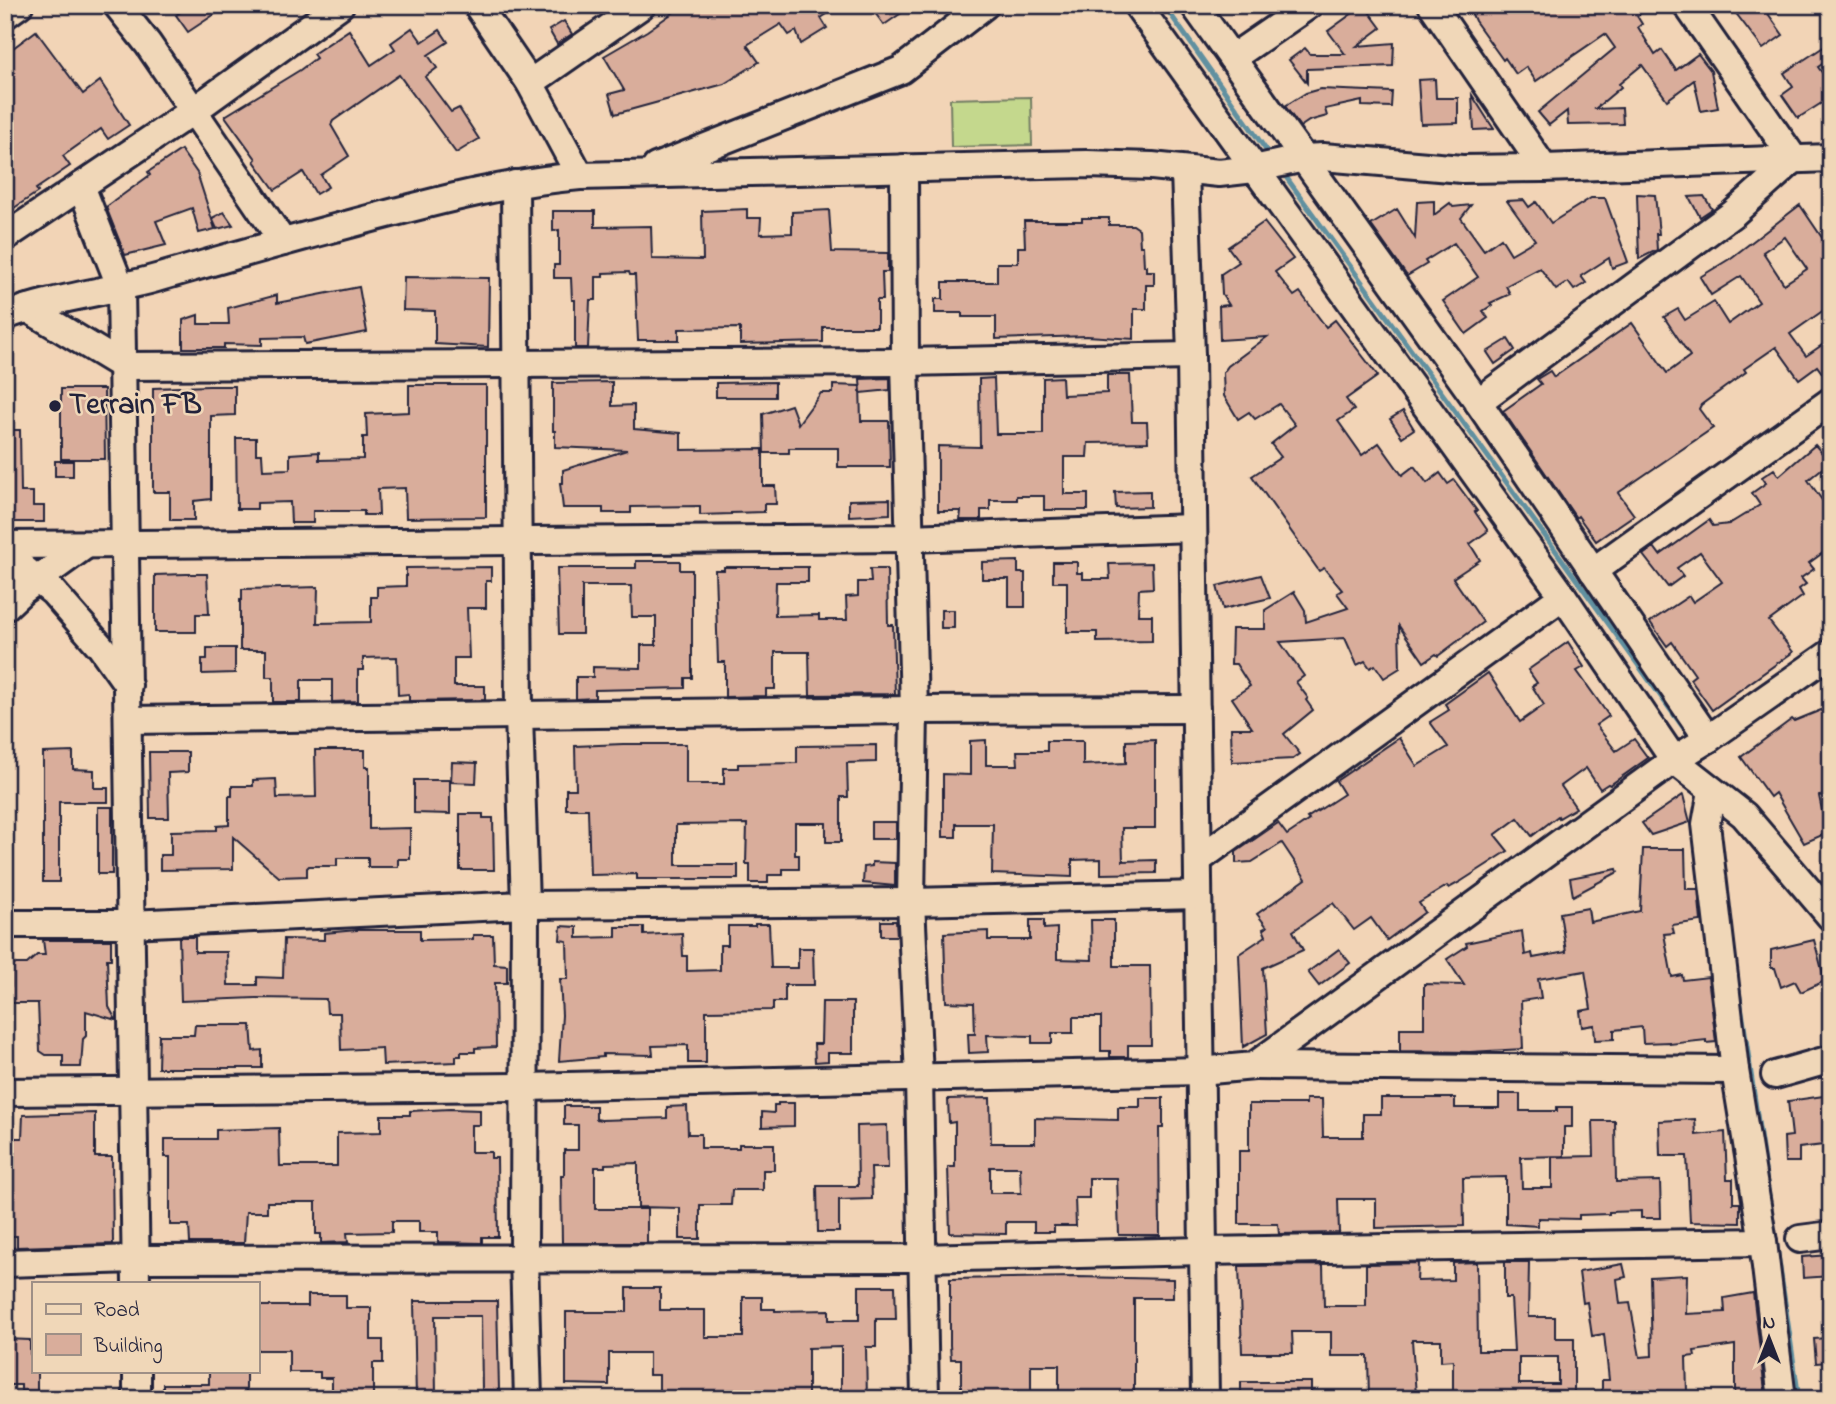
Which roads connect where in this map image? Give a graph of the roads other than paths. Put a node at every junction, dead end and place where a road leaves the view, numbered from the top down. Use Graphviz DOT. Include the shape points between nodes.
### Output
graph roads {
  1 [pos="19,5"];
  2 [pos="117,5"];
  3 [pos="340,5"];
  4 [pos="477,5"];
  5 [pos="642,5"];
  6 [pos="985,5"];
  7 [pos="1137,5"];
  8 [pos="1194,5"];
  9 [pos="1309,5"];
  10 [pos="1432,5"];
  11 [pos="1687,5"];
  12 [pos="5,15"];
  13 [pos="1232,58"];
  14 [pos="530,83"];
  15 [pos="194,111"];
  16 [pos="1831,158"];
  17 [pos="1298,159"];
  18 [pos="1794,159"];
  19 [pos="904,168"];
  20 [pos="1259,168"];
  21 [pos="1544,168"];
  22 [pos="1185,170"];
  23 [pos="639,174"];
  24 [pos="580,176"];
  25 [pos="515,184"];
  26 [pos="81,186"];
  27 [pos="5,237"];
  28 [pos="283,242"];
  29 [pos="121,288"];
  30 [pos="16,312"];
  31 [pos="1191,356"];
  32 [pos="517,362"];
  33 [pos="905,362"];
  34 [pos="123,366"];
  35 [pos="1831,401"];
  36 [pos="1478,402"];
  37 [pos="1193,528"];
  38 [pos="909,538"];
  39 [pos="517,540"];
  40 [pos="5,545"];
  41 [pos="86,545"];
  42 [pos="126,545"];
  43 [pos="5,554"];
  44 [pos="1593,571"];
  45 [pos="37,580"];
  46 [pos="1563,596"];
  47 [pos="5,607"];
  48 [pos="1831,653"];
  49 [pos="128,685"];
  50 [pos="1196,709"];
  51 [pos="914,710"];
  52 [pos="519,715"];
  53 [pos="128,720"];
  54 [pos="1708,739"];
  55 [pos="1674,760"];
  56 [pos="1712,791"];
  57 [pos="1199,859"];
  58 [pos="1198,895"];
  59 [pos="911,902"];
  60 [pos="525,905"];
  61 [pos="1830,916"];
  62 [pos="131,923"];
  63 [pos="5,924"];
  64 [pos="1831,1059"];
  65 [pos="1254,1066"];
  66 [pos="1735,1070"];
  67 [pos="1200,1072"];
  68 [pos="1775,1075"];
  69 [pos="919,1077"];
  70 [pos="525,1087"];
  71 [pos="134,1091"];
  72 [pos="5,1092"];
  73 [pos="1831,1235"];
  74 [pos="1800,1239"];
  75 [pos="1763,1242"];
  76 [pos="1203,1251"];
  77 [pos="524,1258"];
  78 [pos="920,1258"];
  79 [pos="5,1263"];
  80 [pos="136,1271"];
  81 [pos="137,1372"];
  82 [pos="137,1399"];
  83 [pos="528,1399"];
  84 [pos="925,1399"];
  85 [pos="1205,1399"];
  86 [pos="1782,1399"];
  1 -- 12 [label="street"];
  2 -- 15 [label="street"];
  3 -- 15 [label="street"];
  4 -- 14 [label="street"];
  5 -- 14 [label="street"];
  6 -- 23 [label="street" via="901,70"];
  7 -- 20 [label="street"];
  8 -- 13 [label="street"];
  9 -- 13 [label="street"];
  10 -- 21 [label="street"];
  11 -- 18 [label="street"];
  13 -- 17 [label="street"];
  14 -- 24 [label="street"];
  15 -- 26 [label="street"];
  15 -- 28 [label="street"];
  16 -- 18 [label="street"];
  17 -- 20 [label="street"];
  17 -- 21 [label="street" via="1323,156 1462,169"];
  17 -- 36 [label="street"];
  18 -- 21 [label="street"];
  18 -- 36 [label="street" via="1734,213"];
  19 -- 22 [label="street" via="1120,163"];
  19 -- 23 [label="street"];
  19 -- 33 [label="street"];
  20 -- 22 [label="street" via="1219,173"];
  20 -- 46 [label="street"];
  22 -- 31 [label="street"];
  23 -- 24 [label="street"];
  24 -- 25 [label="street"];
  25 -- 28 [label="street"];
  25 -- 32 [label="street"];
  26 -- 27 [label="street"];
  26 -- 29 [label="street"];
  28 -- 29 [label="street"];
  29 -- 30 [label="street"];
  29 -- 34 [label="street"];
  30 -- 34 [label="street"];
  31 -- 33 [label="street"];
  31 -- 37 [label="street"];
  32 -- 33 [label="street"];
  32 -- 34 [label="street"];
  32 -- 39 [label="street"];
  33 -- 38 [label="street"];
  34 -- 42 [label="street"];
  35 -- 44 [label="street"];
  36 -- 44 [label="street"];
  37 -- 38 [label="street"];
  37 -- 50 [label="street"];
  38 -- 39 [label="street"];
  38 -- 51 [label="street"];
  39 -- 42 [label="street"];
  39 -- 52 [label="street"];
  40 -- 41 [label="street"];
  41 -- 42 [label="street"];
  41 -- 45 [label="street"];
  42 -- 49 [label="street"];
  43 -- 45 [label="street"];
  44 -- 54 [label="street"];
  45 -- 47 [label="street"];
  45 -- 49 [label="street" via="101,647"];
  46 -- 55 [label="street"];
  46 -- 57 [label="street"];
  48 -- 54 [label="street"];
  49 -- 53 [label="street"];
  50 -- 51 [label="street"];
  50 -- 57 [label="street"];
  51 -- 52 [label="street"];
  51 -- 59 [label="street"];
  52 -- 53 [label="street"];
  52 -- 60 [label="street"];
  53 -- 62 [label="street"];
  54 -- 55 [label="street"];
  55 -- 56 [label="street"];
  55 -- 65 [label="street"];
  56 -- 61 [label="street" via="1744,815"];
  56 -- 66 [label="street" via="1706,824"];
  57 -- 58 [label="street"];
  58 -- 59 [label="street"];
  58 -- 67 [label="street"];
  59 -- 60 [label="street"];
  59 -- 69 [label="street"];
  60 -- 62 [label="street"];
  60 -- 70 [label="street"];
  62 -- 63 [label="street"];
  62 -- 71 [label="street"];
  64 -- 68 [label="street"];
  65 -- 66 [label="street"];
  65 -- 67 [label="street"];
  66 -- 75 [label="street"];
  67 -- 69 [label="street"];
  67 -- 76 [label="street"];
  69 -- 70 [label="street"];
  69 -- 78 [label="street"];
  70 -- 71 [label="street"];
  70 -- 77 [label="street"];
  71 -- 72 [label="street"];
  71 -- 80 [label="street"];
  73 -- 74 [label="street"];
  75 -- 76 [label="street"];
  75 -- 86 [label="street"];
  76 -- 78 [label="street"];
  76 -- 85 [label="street"];
  77 -- 78 [label="street"];
  77 -- 80 [label="street"];
  77 -- 83 [label="street"];
  78 -- 84 [label="street"];
  79 -- 80 [label="street"];
  81 -- 82 [label="street"];
}
